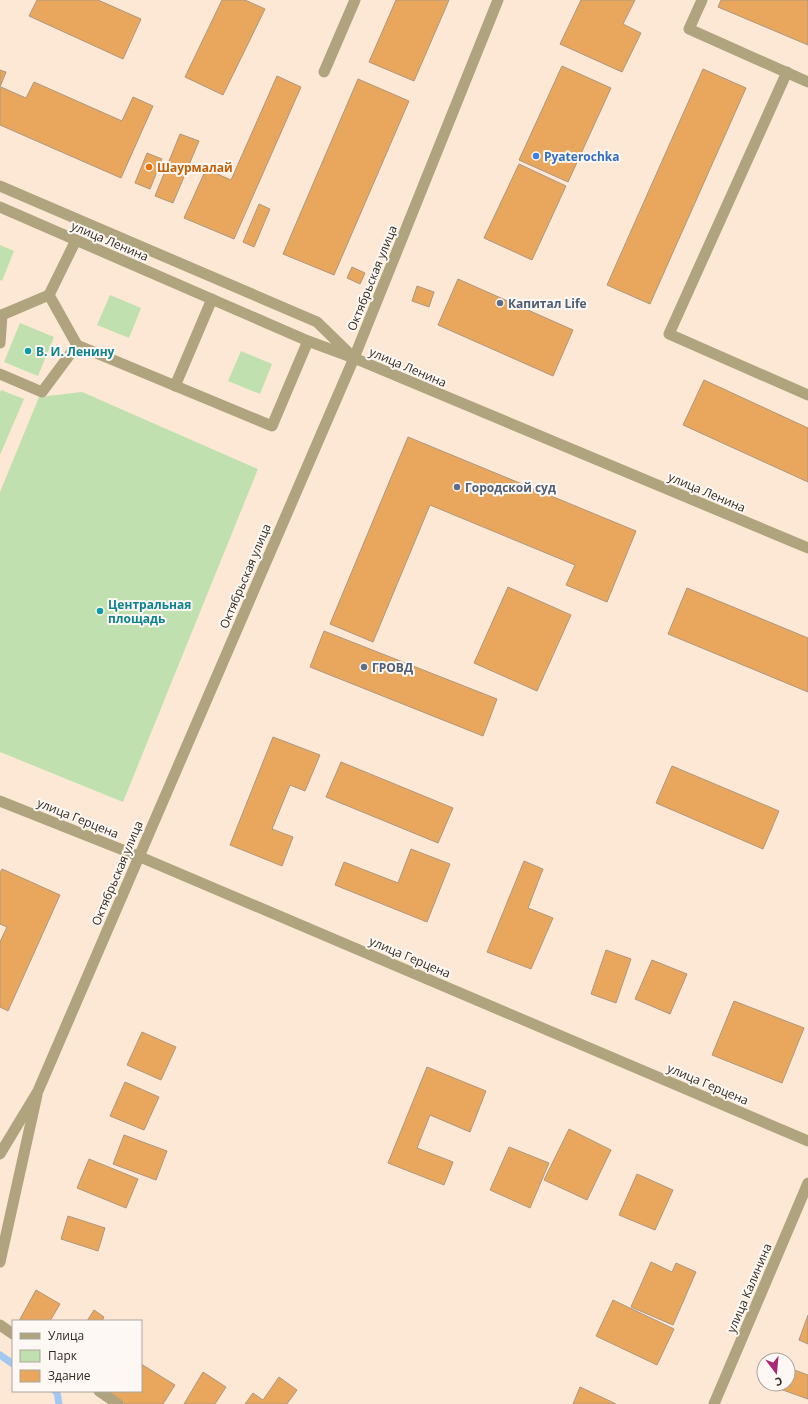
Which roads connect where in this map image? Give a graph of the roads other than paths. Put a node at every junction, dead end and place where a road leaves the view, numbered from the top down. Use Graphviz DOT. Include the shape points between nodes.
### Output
graph roads {
  1 [pos="355,0"];
  2 [pos="498,0"];
  3 [pos="702,0"];
  4 [pos="324,72"];
  5 [pos="787,72"];
  6 [pos="808,82"];
  7 [pos="0,186"];
  8 [pos="0,207"];
  9 [pos="76,240"];
  10 [pos="49,295"];
  11 [pos="212,299"];
  12 [pos="1,315"];
  13 [pos="308,341"];
  14 [pos="0,343"];
  15 [pos="77,345"];
  16 [pos="354,358"];
  17 [pos="0,374"];
  18 [pos="175,386"];
  19 [pos="808,395"];
  20 [pos="808,548"];
  21 [pos="0,801"];
  22 [pos="138,856"];
  23 [pos="38,1091"];
  24 [pos="808,1141"];
  25 [pos="0,1154"];
  26 [pos="808,1183"];
  27 [pos="0,1262"];
  28 [pos="0,1325"];
  29 [pos="12,1333"];
  30 [pos="100,1392"];
  31 [pos="118,1404"];
  32 [pos="714,1404"];
  1 -- 4 [label="street"];
  2 -- 16 [label="street, Октябрьская улица"];
  3 -- 5 [label="street" via="689,29"];
  5 -- 6 [label="street"];
  5 -- 19 [label="street" via="669,334"];
  7 -- 16 [label="street" via="317,322"];
  8 -- 9 [label="street, улица Ленина"];
  9 -- 10 [label="street"];
  9 -- 11 [label="street, улица Ленина"];
  10 -- 12 [label="street"];
  10 -- 15 [label="street"];
  11 -- 13 [label="street, улица Ленина"];
  11 -- 18 [label="street"];
  12 -- 14 [label="street"];
  13 -- 16 [label="street, улица Ленина"];
  13 -- 18 [label="street" via="272,426"];
  15 -- 17 [label="street" via="42,392"];
  15 -- 18 [label="street"];
  16 -- 20 [label="street, улица Ленина"];
  16 -- 22 [label="street, Октябрьская улица"];
  21 -- 22 [label="street, улица Герцена"];
  22 -- 23 [label="street, Октябрьская улица"];
  22 -- 24 [label="street, улица Герцена"];
  23 -- 25 [label="street, Октябрьская улица"];
  23 -- 27 [label="street"];
  26 -- 32 [label="street, улица Калинина"];
  28 -- 29 [label="street"];
  30 -- 31 [label="street"];
}
